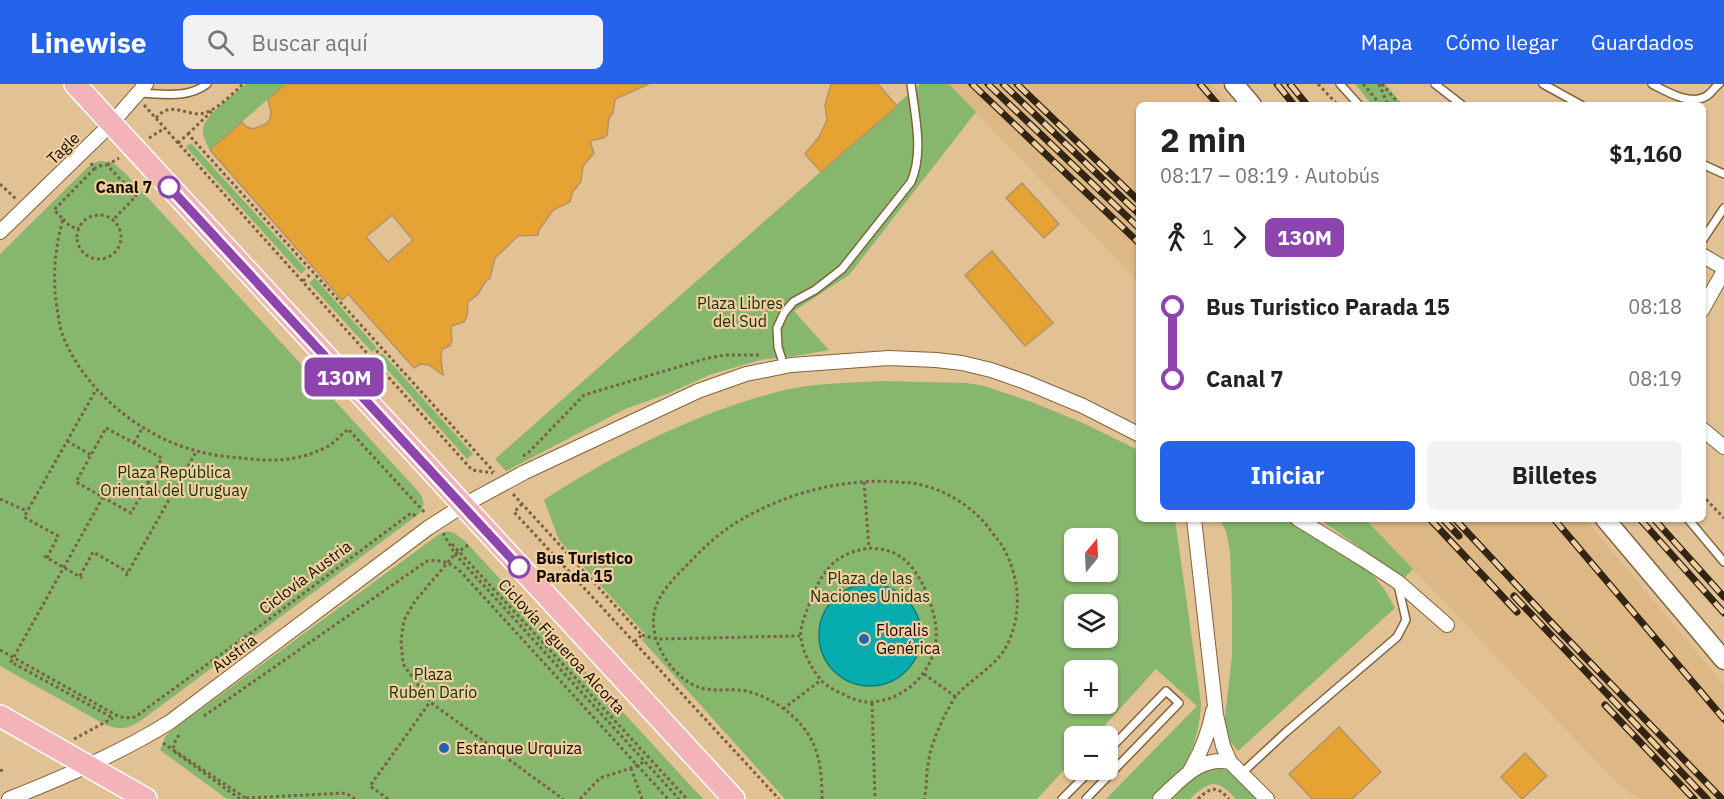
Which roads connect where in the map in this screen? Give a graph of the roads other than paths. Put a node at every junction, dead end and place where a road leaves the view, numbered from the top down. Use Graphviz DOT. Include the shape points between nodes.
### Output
graph roads {
  1 [pos="75,84"];
  2 [pos="193,84"];
  3 [pos="205,84"];
  4 [pos="911,84"];
  5 [pos="1234,84"];
  6 [pos="1340,84"];
  7 [pos="1435,84"];
  8 [pos="1543,84"];
  9 [pos="1652,84"];
  10 [pos="1719,84"];
  11 [pos="141,91"];
  12 [pos="1249,102"];
  13 [pos="1356,102"];
  14 [pos="1458,102"];
  15 [pos="1576,102"];
  16 [pos="111,124"];
  17 [pos="1706,166"];
  18 [pos="1724,174"];
  19 [pos="1724,208"];
  20 [pos="0,232"];
  21 [pos="1706,235"];
  22 [pos="1706,258"];
  23 [pos="1724,270"];
  24 [pos="1706,303"];
  25 [pos="784,366"];
  26 [pos="1706,432"];
  27 [pos="1136,433"];
  28 [pos="1724,447"];
  29 [pos="462,506"];
  30 [pos="1194,522"];
  31 [pos="1303,522"];
  32 [pos="1608,522"];
  33 [pos="1691,522"];
  34 [pos="1724,562"];
  35 [pos="1398,582"];
  36 [pos="1448,625"];
  37 [pos="1724,660"];
  38 [pos="1214,700"];
  39 [pos="0,716"];
  40 [pos="1118,741"];
  41 [pos="1230,762"];
  42 [pos="87,764"];
  43 [pos="1118,766"];
  44 [pos="1188,773"];
  45 [pos="1242,773"];
  46 [pos="1081,780"];
  47 [pos="1104,780"];
  48 [pos="9,799"];
  49 [pos="147,799"];
  50 [pos="734,799"];
  51 [pos="1062,799"];
  52 [pos="1086,799"];
  53 [pos="1160,799"];
  54 [pos="1267,799"];
  1 -- 16 [label="main road"];
  2 -- 3 [label="lane"];
  3 -- 11 [label="lane" via="184,94"];
  4 -- 25 [label="lane" via="917,139 916,170 911,182 842,269 793,302 784,313 777,328"];
  5 -- 12 [label="street"];
  6 -- 13 [label="lane"];
  7 -- 14 [label="lane"];
  8 -- 15 [label="lane"];
  9 -- 10 [label="lane" via="1688,99 1707,96"];
  11 -- 16 [label="street, Tagle"];
  16 -- 20 [label="street, Tagle"];
  16 -- 29 [label="main road"];
  17 -- 18 [label="lane"];
  19 -- 21 [label="lane"];
  22 -- 23 [label="street"];
  23 -- 24 [label="street"];
  25 -- 27 [label="street, Austria" via="889,358 962,363 1023,381"];
  25 -- 29 [label="street, Austria" via="698,391 499,478"];
  26 -- 28 [label="street"];
  29 -- 42 [label="street, Austria" via="170,722"];
  29 -- 50 [label="main road"];
  30 -- 38 [label="street"];
  31 -- 35 [label="street"];
  32 -- 37 [label="street"];
  33 -- 34 [label="lane"];
  35 -- 36 [label="street"];
  35 -- 45 [label="lane" via="1406,620 1396,637"];
  38 -- 41 [label="street"];
  38 -- 44 [label="street" via="1205,741"];
  39 -- 42 [label="main road"];
  40 -- 43 [label="lane" via="1166,691 1179,703"];
  41 -- 44 [label="street" via="1212,761"];
  41 -- 45 [label="street"];
  42 -- 48 [label="street, Austria"];
  42 -- 49 [label="main road"];
  44 -- 53 [label="street"];
  45 -- 54 [label="street"];
  46 -- 51 [label="lane"];
  47 -- 52 [label="lane"];
}
